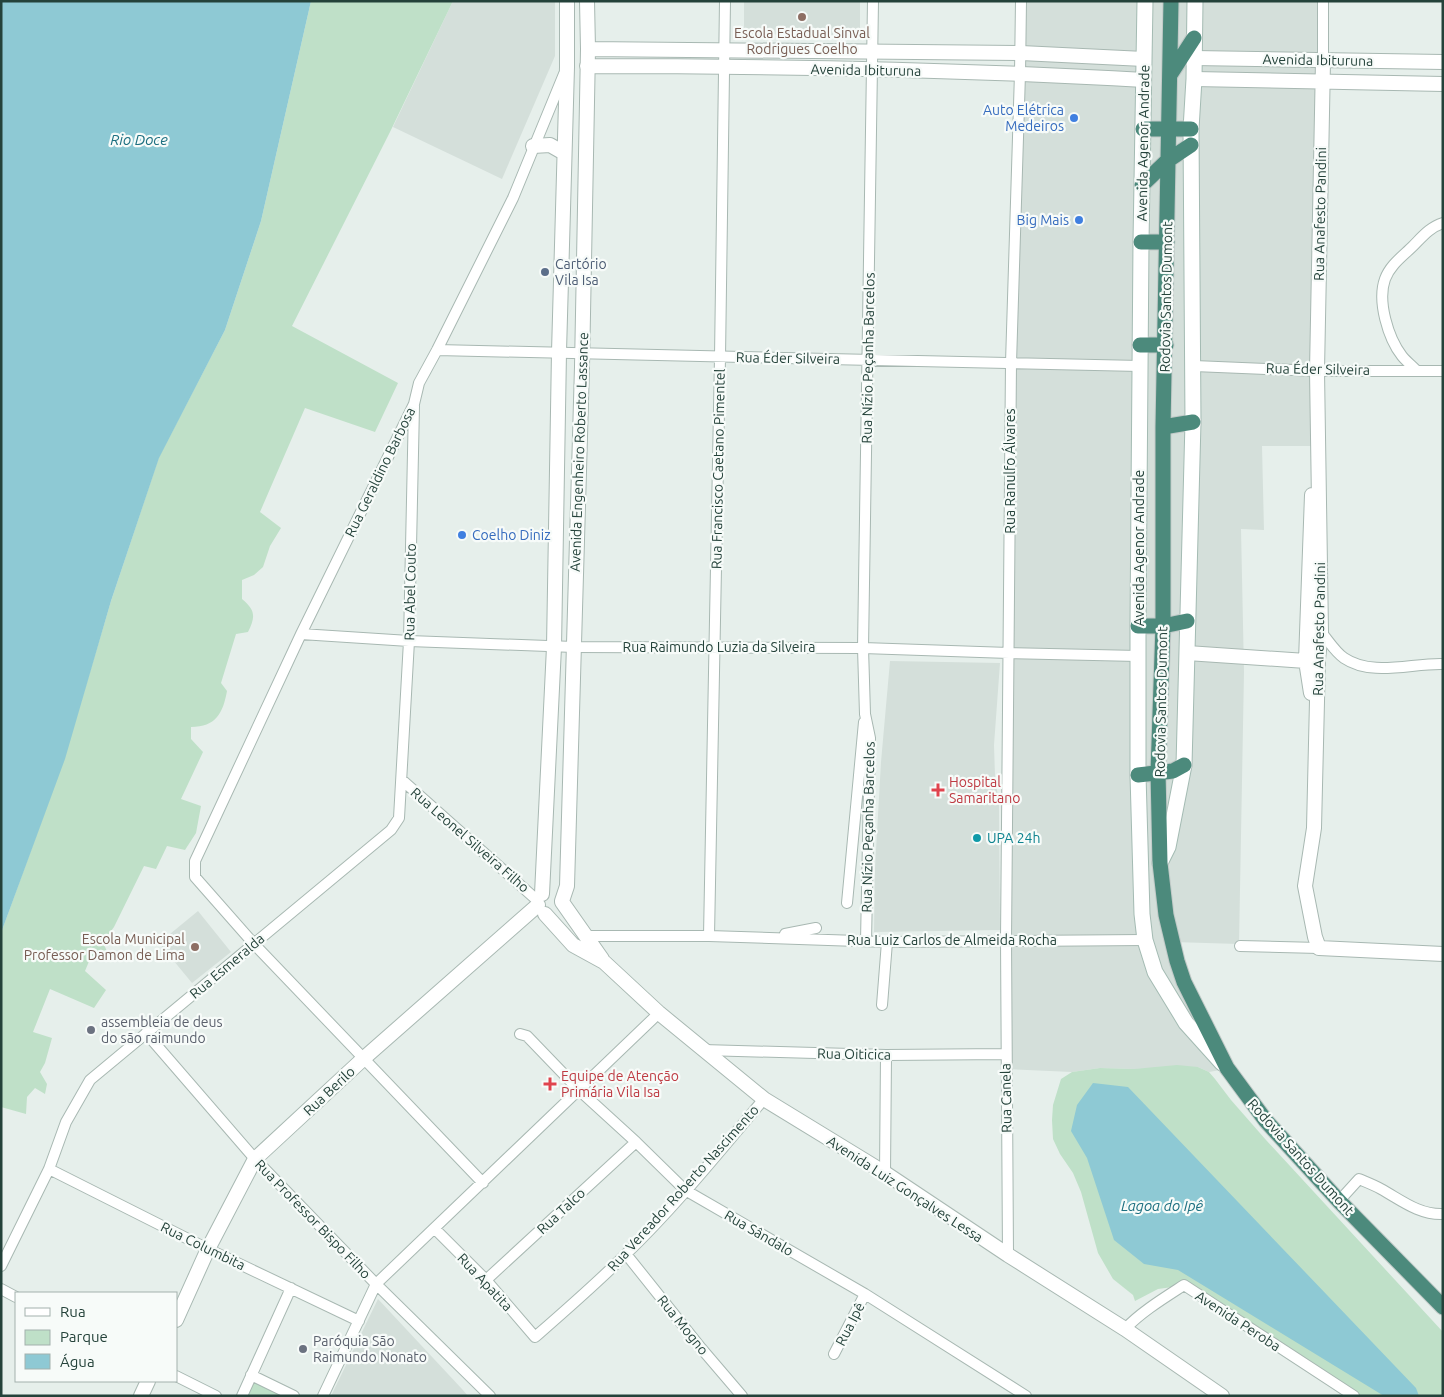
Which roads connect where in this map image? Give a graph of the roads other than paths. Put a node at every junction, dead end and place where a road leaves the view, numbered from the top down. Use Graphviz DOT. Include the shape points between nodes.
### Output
graph roads {
  1 [pos="567,1"];
  2 [pos="587,1"];
  3 [pos="725,1"];
  4 [pos="873,1"];
  5 [pos="1021,1"];
  6 [pos="1145,1"];
  7 [pos="1170,1"];
  8 [pos="1195,1"];
  9 [pos="1323,1"];
  10 [pos="1194,38"];
  11 [pos="588,48"];
  12 [pos="725,50"];
  13 [pos="871,52"];
  14 [pos="1020,54"];
  15 [pos="1194,58"];
  16 [pos="1144,59"];
  17 [pos="1323,61"];
  18 [pos="1443,62"];
  19 [pos="587,66"];
  20 [pos="724,66"];
  21 [pos="567,67"];
  22 [pos="871,70"];
  23 [pos="1020,73"];
  24 [pos="1170,75"];
  25 [pos="1194,79"];
  26 [pos="1144,80"];
  27 [pos="1323,82"];
  28 [pos="1443,84"];
  29 [pos="1143,129"];
  30 [pos="1191,129"];
  31 [pos="1168,130"];
  32 [pos="1191,145"];
  33 [pos="533,146"];
  34 [pos="564,153"];
  35 [pos="1167,161"];
  36 [pos="1142,185"];
  37 [pos="1443,223"];
  38 [pos="1141,242"];
  39 [pos="1167,242"];
  40 [pos="1140,345"];
  41 [pos="1166,345"];
  42 [pos="437,350"];
  43 [pos="559,352"];
  44 [pos="582,353"];
  45 [pos="720,357"];
  46 [pos="868,360"];
  47 [pos="1011,363"];
  48 [pos="1140,366"];
  49 [pos="1194,366"];
  50 [pos="1416,370"];
  51 [pos="1443,370"];
  52 [pos="1317,371"];
  53 [pos="414,404"];
  54 [pos="1193,422"];
  55 [pos="1319,427"];
  56 [pos="1163,428"];
  57 [pos="1187,621"];
  58 [pos="1138,626"];
  59 [pos="1162,626"];
  60 [pos="1321,632"];
  61 [pos="301,634"];
  62 [pos="409,641"];
  63 [pos="554,647"];
  64 [pos="574,647"];
  65 [pos="714,647"];
  66 [pos="863,648"];
  67 [pos="1009,653"];
  68 [pos="1187,653"];
  69 [pos="1138,656"];
  70 [pos="1306,661"];
  71 [pos="1443,664"];
  72 [pos="865,714"];
  73 [pos="1317,740"];
  74 [pos="1184,765"];
  75 [pos="1158,772"];
  76 [pos="1138,776"];
  77 [pos="548,779"];
  78 [pos="402,780"];
  79 [pos="570,780"];
  80 [pos="1160,863"];
  81 [pos="562,902"];
  82 [pos="540,903"];
  83 [pos="847,903"];
  84 [pos="816,928"];
  85 [pos="587,936"];
  86 [pos="708,936"];
  87 [pos="760,938"];
  88 [pos="1006,940"];
  89 [pos="1145,940"];
  90 [pos="866,941"];
  91 [pos="887,942"];
  92 [pos="254,944"];
  93 [pos="1240,946"];
  94 [pos="1319,948"];
  95 [pos="1443,954"];
  96 [pos="604,962"];
  97 [pos="882,1006"];
  98 [pos="659,1013"];
  99 [pos="146,1033"];
  100 [pos="520,1034"];
  101 [pos="703,1050"];
  102 [pos="1006,1054"];
  103 [pos="886,1055"];
  104 [pos="363,1059"];
  105 [pos="1227,1068"];
  106 [pos="579,1090"];
  107 [pos="764,1099"];
  108 [pos="636,1142"];
  109 [pos="255,1159"];
  110 [pos="49,1169"];
  111 [pos="885,1173"];
  112 [pos="483,1183"];
  113 [pos="685,1190"];
  114 [pos="1339,1201"];
  115 [pos="1443,1214"];
  116 [pos="435,1229"];
  117 [pos="208,1249"];
  118 [pos="626,1254"];
  119 [pos="1008,1255"];
  120 [pos="1,1266"];
  121 [pos="486,1280"];
  122 [pos="376,1284"];
  123 [pos="291,1288"];
  124 [pos="1,1289"];
  125 [pos="865,1294"];
  126 [pos="15,1296"];
  127 [pos="1443,1306"];
  128 [pos="178,1316"];
  129 [pos="359,1321"];
  130 [pos="1125,1329"];
  131 [pos="535,1337"];
  132 [pos="834,1354"];
  133 [pos="251,1375"];
  134 [pos="178,1377"];
  135 [pos="148,1382"];
  136 [pos="141,1396"];
  137 [pos="216,1396"];
  138 [pos="242,1396"];
  139 [pos="294,1396"];
  140 [pos="323,1396"];
  141 [pos="490,1396"];
  142 [pos="742,1396"];
  143 [pos="1026,1396"];
  144 [pos="1222,1396"];
  145 [pos="1354,1396"];
  1 -- 21 [label="street, Avenida Engenheiro Roberto Lassance"];
  2 -- 11 [label="street, Avenida Engenheiro Roberto Lassance"];
  3 -- 12 [label="street, Rua Francisco Caetano Pimentel"];
  4 -- 13 [label="street, Rua Nízio Peçanha Barcelos"];
  5 -- 14 [label="street, Rua Ranulfo Álvares"];
  6 -- 16 [label="main road, Avenida Agenor Andrade"];
  7 -- 24 [label="highway, Rodovia Santos Dumont"];
  8 -- 10 [label="main road"];
  9 -- 17 [label="street, Rua Anafesto Pandini"];
  10 -- 15 [label="main road"];
  10 -- 24 [label="highway"];
  11 -- 12 [label="street, Avenida Ibituruna"];
  11 -- 19 [label="street, Avenida Engenheiro Roberto Lassance"];
  12 -- 13 [label="street, Avenida Ibituruna"];
  12 -- 20 [label="street, Rua Francisco Caetano Pimentel"];
  13 -- 14 [label="street, Avenida Ibituruna"];
  13 -- 22 [label="street, Rua Nízio Peçanha Barcelos"];
  14 -- 16 [label="street, Avenida Ibituruna"];
  14 -- 23 [label="street, Rua Ranulfo Álvares"];
  15 -- 17 [label="street, Avenida Ibituruna"];
  15 -- 25 [label="main road"];
  16 -- 26 [label="main road, Avenida Agenor Andrade"];
  17 -- 18 [label="street, Avenida Ibituruna"];
  17 -- 27 [label="street, Rua Anafesto Pandini"];
  19 -- 20 [label="street, Avenida Ibituruna"];
  19 -- 44 [label="street, Avenida Engenheiro Roberto Lassance"];
  20 -- 22 [label="street, Avenida Ibituruna"];
  20 -- 45 [label="street, Rua Francisco Caetano Pimentel"];
  21 -- 33 [label="street, Rua Geraldino Barbosa"];
  21 -- 34 [label="street, Avenida Engenheiro Roberto Lassance"];
  22 -- 23 [label="street, Avenida Ibituruna"];
  22 -- 46 [label="street, Rua Nízio Peçanha Barcelos"];
  23 -- 26 [label="street, Avenida Ibituruna"];
  23 -- 47 [label="street, Rua Ranulfo Álvares"];
  24 -- 31 [label="highway, Rodovia Santos Dumont"];
  25 -- 27 [label="street, Avenida Ibituruna"];
  25 -- 30 [label="main road"];
  26 -- 29 [label="main road, Avenida Agenor Andrade"];
  27 -- 28 [label="street, Avenida Ibituruna"];
  27 -- 52 [label="street, Rua Anafesto Pandini"];
  29 -- 31 [label="highway"];
  29 -- 36 [label="main road, Avenida Agenor Andrade"];
  30 -- 31 [label="highway"];
  30 -- 32 [label="main road"];
  31 -- 35 [label="highway, Rodovia Santos Dumont"];
  32 -- 35 [label="highway"];
  32 -- 49 [label="main road"];
  33 -- 34 [label="street" via="550,145"];
  33 -- 42 [label="street, Rua Geraldino Barbosa" via="513,198"];
  34 -- 43 [label="street, Avenida Engenheiro Roberto Lassance"];
  35 -- 36 [label="highway"];
  35 -- 39 [label="highway, Rodovia Santos Dumont"];
  36 -- 38 [label="main road, Avenida Agenor Andrade"];
  37 -- 50 [label="street" via="1433,226 1396,261 1385,279 1382,300 1386,322 1395,345"];
  38 -- 39 [label="highway"];
  38 -- 40 [label="main road, Avenida Agenor Andrade"];
  39 -- 41 [label="highway, Rodovia Santos Dumont"];
  40 -- 41 [label="highway"];
  40 -- 48 [label="main road, Avenida Agenor Andrade"];
  41 -- 56 [label="highway, Rodovia Santos Dumont"];
  42 -- 43 [label="street, Rua Éder Silveira"];
  42 -- 53 [label="street, Rua Geraldino Barbosa" via="419,383"];
  43 -- 44 [label="street, Rua Éder Silveira"];
  43 -- 63 [label="street, Avenida Engenheiro Roberto Lassance"];
  44 -- 45 [label="street, Rua Éder Silveira"];
  44 -- 64 [label="street, Avenida Engenheiro Roberto Lassance"];
  45 -- 46 [label="street, Rua Éder Silveira"];
  45 -- 65 [label="street, Rua Francisco Caetano Pimentel"];
  46 -- 47 [label="street, Rua Éder Silveira"];
  46 -- 66 [label="street, Rua Nízio Peçanha Barcelos"];
  47 -- 48 [label="street, Rua Éder Silveira"];
  47 -- 67 [label="street, Rua Ranulfo Álvares"];
  48 -- 58 [label="main road, Avenida Agenor Andrade"];
  49 -- 52 [label="street, Rua Éder Silveira"];
  49 -- 54 [label="main road"];
  50 -- 51 [label="street, Rua Éder Silveira"];
  50 -- 52 [label="street, Rua Éder Silveira"];
  52 -- 55 [label="street, Rua Anafesto Pandini"];
  53 -- 61 [label="street, Rua Geraldino Barbosa"];
  53 -- 62 [label="street, Rua Abel Couto"];
  54 -- 56 [label="highway"];
  54 -- 57 [label="main road"];
  55 -- 60 [label="street, Rua Anafesto Pandini"];
  55 -- 70 [label="street, Rua Anafesto Pandini" via="1310,510"];
  56 -- 59 [label="highway, Rodovia Santos Dumont"];
  57 -- 59 [label="highway"];
  57 -- 68 [label="main road"];
  58 -- 59 [label="highway"];
  58 -- 69 [label="main road, Avenida Agenor Andrade"];
  59 -- 75 [label="highway, Rodovia Santos Dumont"];
  60 -- 71 [label="street" via="1343,657 1359,665 1377,668"];
  60 -- 73 [label="street, Rua Anafesto Pandini"];
  61 -- 62 [label="street, Rua Raimundo Luzia da Silveira"];
  61 -- 92 [label="street, Rua Geraldino Barbosa" via="195,861 195,877"];
  62 -- 63 [label="street, Rua Raimundo Luzia da Silveira"];
  62 -- 78 [label="street, Rua Abel Couto"];
  63 -- 64 [label="street, Rua Raimundo Luzia da Silveira"];
  63 -- 77 [label="street, Avenida Engenheiro Roberto Lassance"];
  64 -- 65 [label="street, Rua Raimundo Luzia da Silveira"];
  64 -- 79 [label="street, Avenida Engenheiro Roberto Lassance"];
  65 -- 66 [label="street, Rua Raimundo Luzia da Silveira"];
  65 -- 86 [label="street, Rua Francisco Caetano Pimentel"];
  66 -- 67 [label="street, Rua Raimundo Luzia da Silveira"];
  66 -- 72 [label="street, Rua Nízio Peçanha Barcelos"];
  67 -- 69 [label="street, Rua Raimundo Luzia da Silveira"];
  67 -- 88 [label="street, Rua Ranulfo Álvares"];
  68 -- 70 [label="street"];
  68 -- 74 [label="main road"];
  69 -- 76 [label="main road, Avenida Agenor Andrade"];
  70 -- 73 [label="street, Rua Anafesto Pandini"];
  72 -- 83 [label="street, Rua Nízio Peçanha Barcelos"];
  72 -- 90 [label="street, Rua Nízio Peçanha Barcelos" via="870,738"];
  73 -- 94 [label="street, Rua Anafesto Pandini" via="1314,828 1306,886"];
  74 -- 75 [label="highway" via="1173,771"];
  74 -- 80 [label="main road" via="1168,847"];
  75 -- 76 [label="highway"];
  75 -- 80 [label="highway, Rodovia Santos Dumont"];
  76 -- 89 [label="main road, Avenida Agenor Andrade" via="1140,889"];
  77 -- 79 [label="street"];
  77 -- 82 [label="street, Avenida Engenheiro Roberto Lassance"];
  78 -- 82 [label="street, Rua Leonel Silveira Filho"];
  78 -- 92 [label="street, Rua Esmeralda" via="399,818 390,830"];
  79 -- 81 [label="street, Avenida Engenheiro Roberto Lassance" via="567,886"];
  80 -- 105 [label="highway, Rodovia Santos Dumont" via="1166,915 1180,968 1196,1008"];
  81 -- 82 [label="street" via="553,891"];
  81 -- 82 [label="street, Rua Berilo" via="553,915"];
  81 -- 85 [label="street, Avenida Luiz Gonçalves Lessa"];
  82 -- 96 [label="street, Avenida Luiz Gonçalves Lessa" via="573,945"];
  82 -- 104 [label="street, Rua Berilo"];
  84 -- 87 [label="street, Rua Luiz Carlos de Almeida Rocha"];
  85 -- 86 [label="street, Rua Luiz Carlos de Almeida Rocha"];
  85 -- 96 [label="street, Avenida Luiz Gonçalves Lessa"];
  86 -- 87 [label="street, Rua Luiz Carlos de Almeida Rocha"];
  87 -- 90 [label="street, Rua Luiz Carlos de Almeida Rocha"];
  88 -- 89 [label="street, Rua Luiz Carlos de Almeida Rocha"];
  88 -- 91 [label="street, Rua Luiz Carlos de Almeida Rocha"];
  88 -- 102 [label="street, Rua Canela"];
  89 -- 105 [label="main road, Avenida Agenor Andrade" via="1155,972 1186,1023"];
  90 -- 91 [label="street, Rua Luiz Carlos de Almeida Rocha"];
  91 -- 97 [label="street"];
  92 -- 99 [label="street, Rua Esmeralda"];
  92 -- 104 [label="street"];
  93 -- 94 [label="street"];
  94 -- 95 [label="street"];
  96 -- 98 [label="street, Avenida Luiz Gonçalves Lessa"];
  98 -- 101 [label="street, Avenida Luiz Gonçalves Lessa"];
  98 -- 106 [label="street"];
  99 -- 109 [label="street, Rua Professor Bispo Filho"];
  99 -- 110 [label="street, Rua Esmeralda" via="90,1080 66,1122"];
  100 -- 106 [label="street, Rua Sândalo" via="527,1036"];
  101 -- 103 [label="street, Rua Oiticica"];
  101 -- 107 [label="street, Avenida Luiz Gonçalves Lessa"];
  102 -- 103 [label="street, Rua Oiticica"];
  102 -- 119 [label="street, Rua Canela"];
  103 -- 111 [label="street"];
  104 -- 109 [label="street, Rua Berilo"];
  104 -- 112 [label="street"];
  105 -- 114 [label="highway, Rodovia Santos Dumont" via="1266,1121"];
  106 -- 108 [label="street, Rua Sândalo"];
  106 -- 112 [label="street"];
  107 -- 111 [label="street, Avenida Luiz Gonçalves Lessa"];
  107 -- 113 [label="street, Rua Vereador Roberto Nascimento"];
  108 -- 113 [label="street, Rua Sândalo"];
  108 -- 121 [label="street, Rua Talco"];
  109 -- 117 [label="street, Rua Berilo"];
  109 -- 122 [label="street, Rua Professor Bispo Filho"];
  110 -- 117 [label="street, Rua Columbita"];
  110 -- 120 [label="street, Rua Esmeralda"];
  111 -- 119 [label="street, Avenida Luiz Gonçalves Lessa"];
  112 -- 116 [label="street"];
  113 -- 118 [label="street, Rua Vereador Roberto Nascimento"];
  113 -- 125 [label="street, Rua Sândalo"];
  114 -- 115 [label="street" via="1359,1178 1406,1204 1432,1215"];
  114 -- 127 [label="highway, Rodovia Santos Dumont"];
  116 -- 121 [label="street, Rua Apatita"];
  116 -- 122 [label="street"];
  117 -- 123 [label="street, Rua Columbita"];
  117 -- 128 [label="street, Rua Berilo"];
  118 -- 131 [label="street, Rua Vereador Roberto Nascimento"];
  118 -- 142 [label="street, Rua Mogno"];
  119 -- 130 [label="street, Avenida Luiz Gonçalves Lessa"];
  121 -- 131 [label="street, Rua Apatita"];
  122 -- 129 [label="street"];
  122 -- 141 [label="street, Rua Professor Bispo Filho"];
  123 -- 129 [label="street, Rua Columbita"];
  123 -- 133 [label="street"];
  124 -- 126 [label="street"];
  125 -- 132 [label="street, Rua Ipê"];
  125 -- 143 [label="street, Rua Sândalo"];
  129 -- 140 [label="street"];
  130 -- 144 [label="street, Avenida Luiz Gonçalves Lessa"];
  130 -- 145 [label="street, Avenida Peroba" via="1184,1285"];
  133 -- 138 [label="street"];
  133 -- 139 [label="street"];
  134 -- 137 [label="street"];
  135 -- 136 [label="street"];
}
